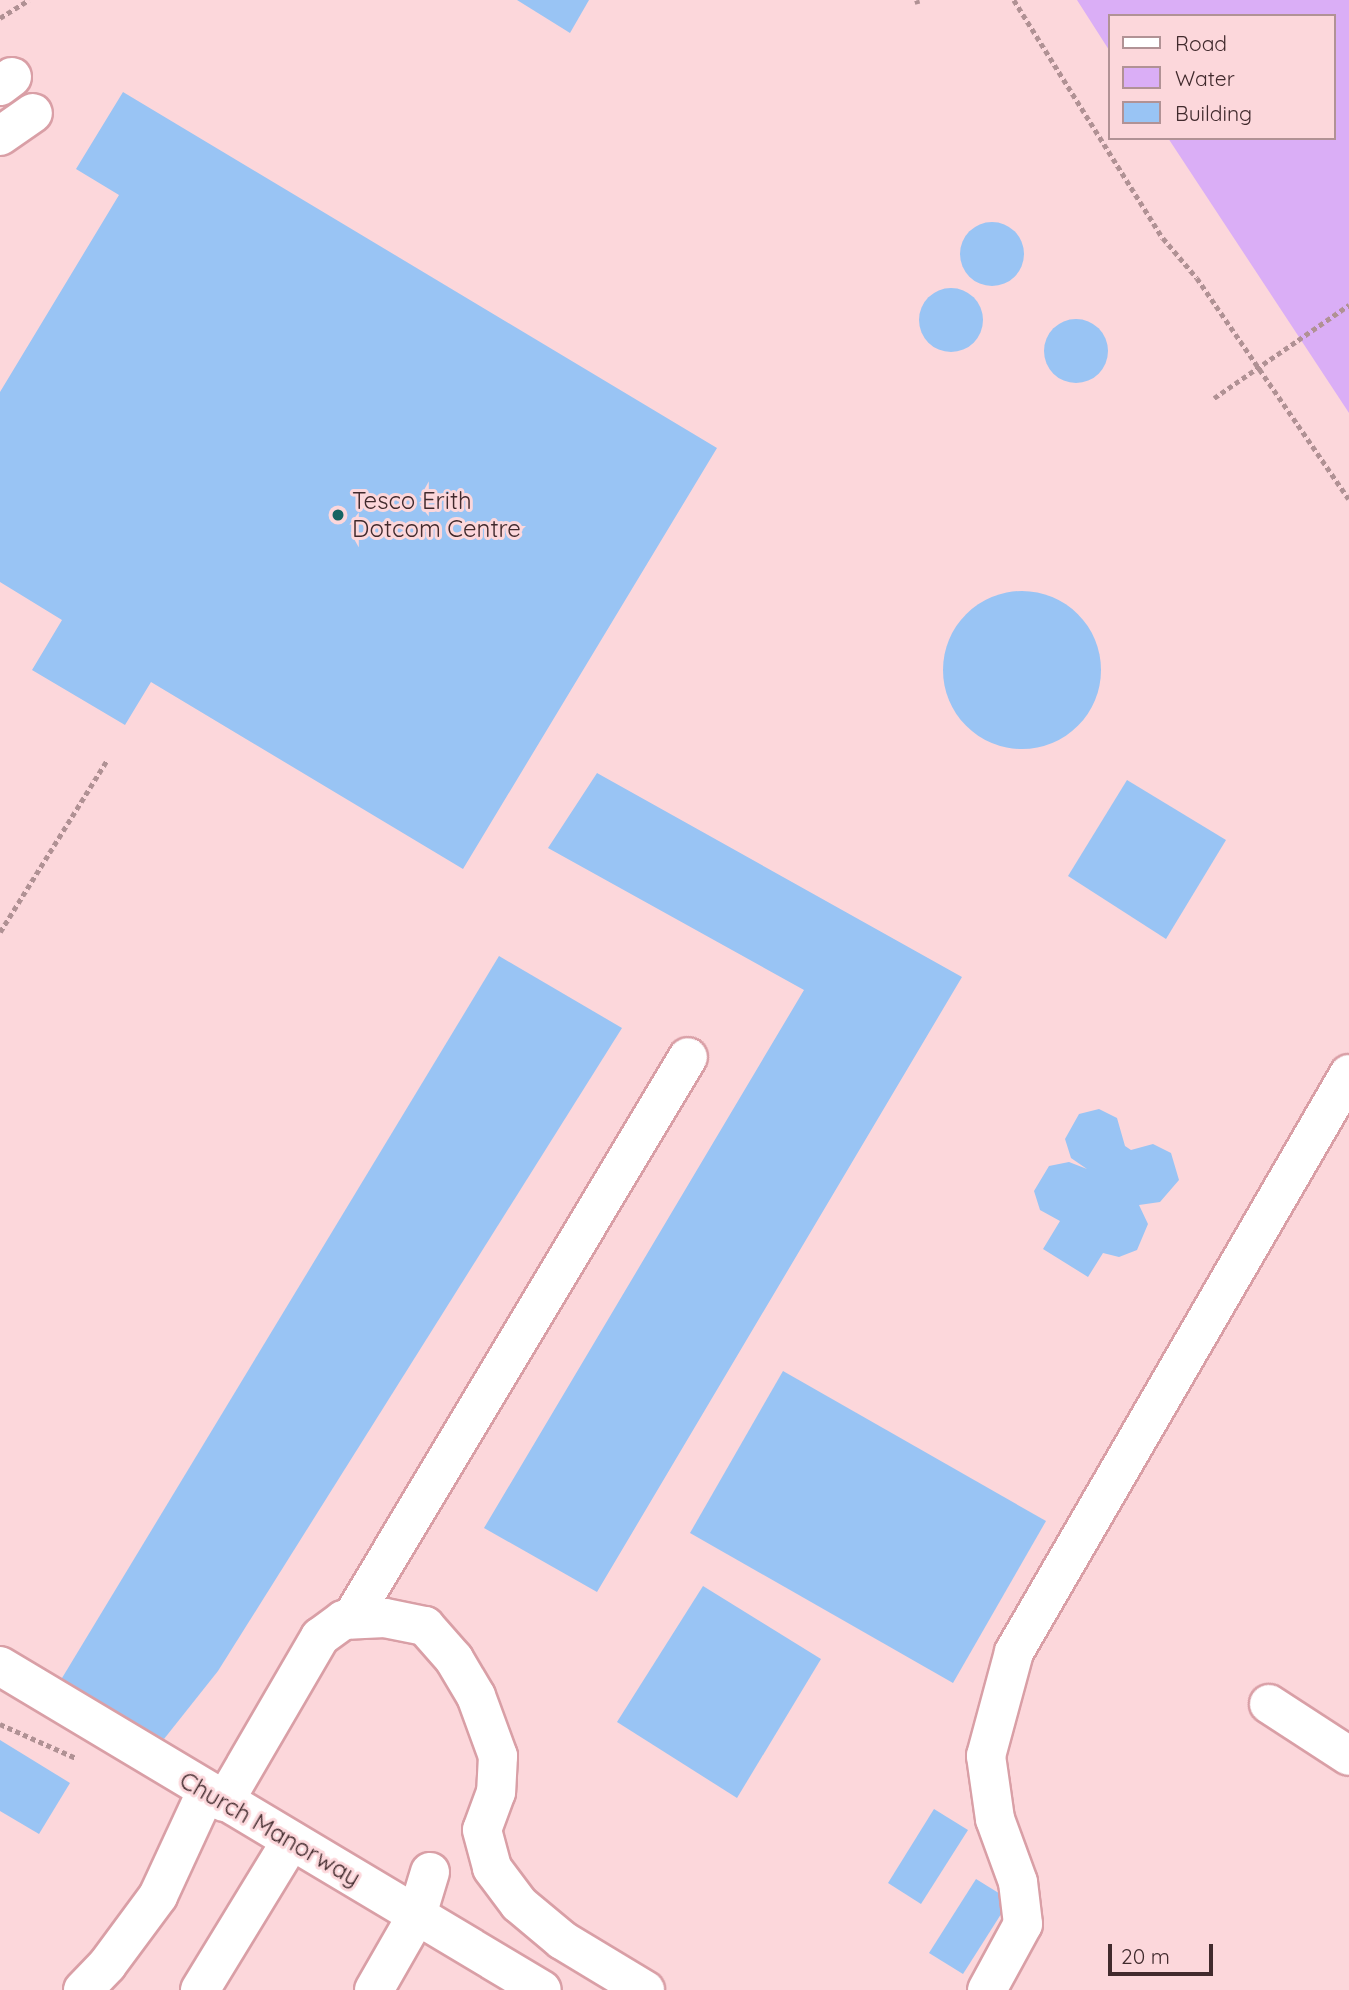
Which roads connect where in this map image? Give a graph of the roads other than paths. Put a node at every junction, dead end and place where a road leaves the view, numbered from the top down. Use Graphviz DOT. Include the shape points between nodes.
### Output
graph roads {
  1 [pos="33,113"];
  2 [pos="0,136"];
  3 [pos="688,1057"];
  4 [pos="1349,1074"];
  5 [pos="351,1619"];
  6 [pos="0,1666"];
  7 [pos="1269,1704"];
  8 [pos="1349,1756"];
  9 [pos="215,1797"];
  10 [pos="291,1841"];
  11 [pos="430,1872"];
  12 [pos="158,1896"];
  13 [pos="417,1914"];
  14 [pos="66,1990"];
  15 [pos="83,1990"];
  16 [pos="200,1990"];
  17 [pos="374,1990"];
  18 [pos="542,1990"];
  19 [pos="645,1990"];
  20 [pos="987,1990"];
  1 -- 2 [label="street"];
  3 -- 5 [label="street"];
  4 -- 20 [label="street" via="1014,1652 986,1756 995,1819 1018,1882 1023,1924"];
  5 -- 9 [label="street" via="343,1619 320,1637"];
  5 -- 19 [label="street" via="385,1618 425,1626 454,1658 476,1696 498,1756 496,1792 482,1830 492,1868 519,1904 562,1940"];
  6 -- 9 [label="street, Church Manorway"];
  7 -- 8 [label="street"];
  9 -- 10 [label="street, Church Manorway"];
  9 -- 12 [label="street"];
  10 -- 13 [label="street, Church Manorway"];
  10 -- 16 [label="street"];
  11 -- 13 [label="street"];
  12 -- 14 [label="street" via="110,1924"];
  12 -- 15 [label="street"];
  13 -- 17 [label="street"];
  13 -- 18 [label="street, Church Manorway"];
}
